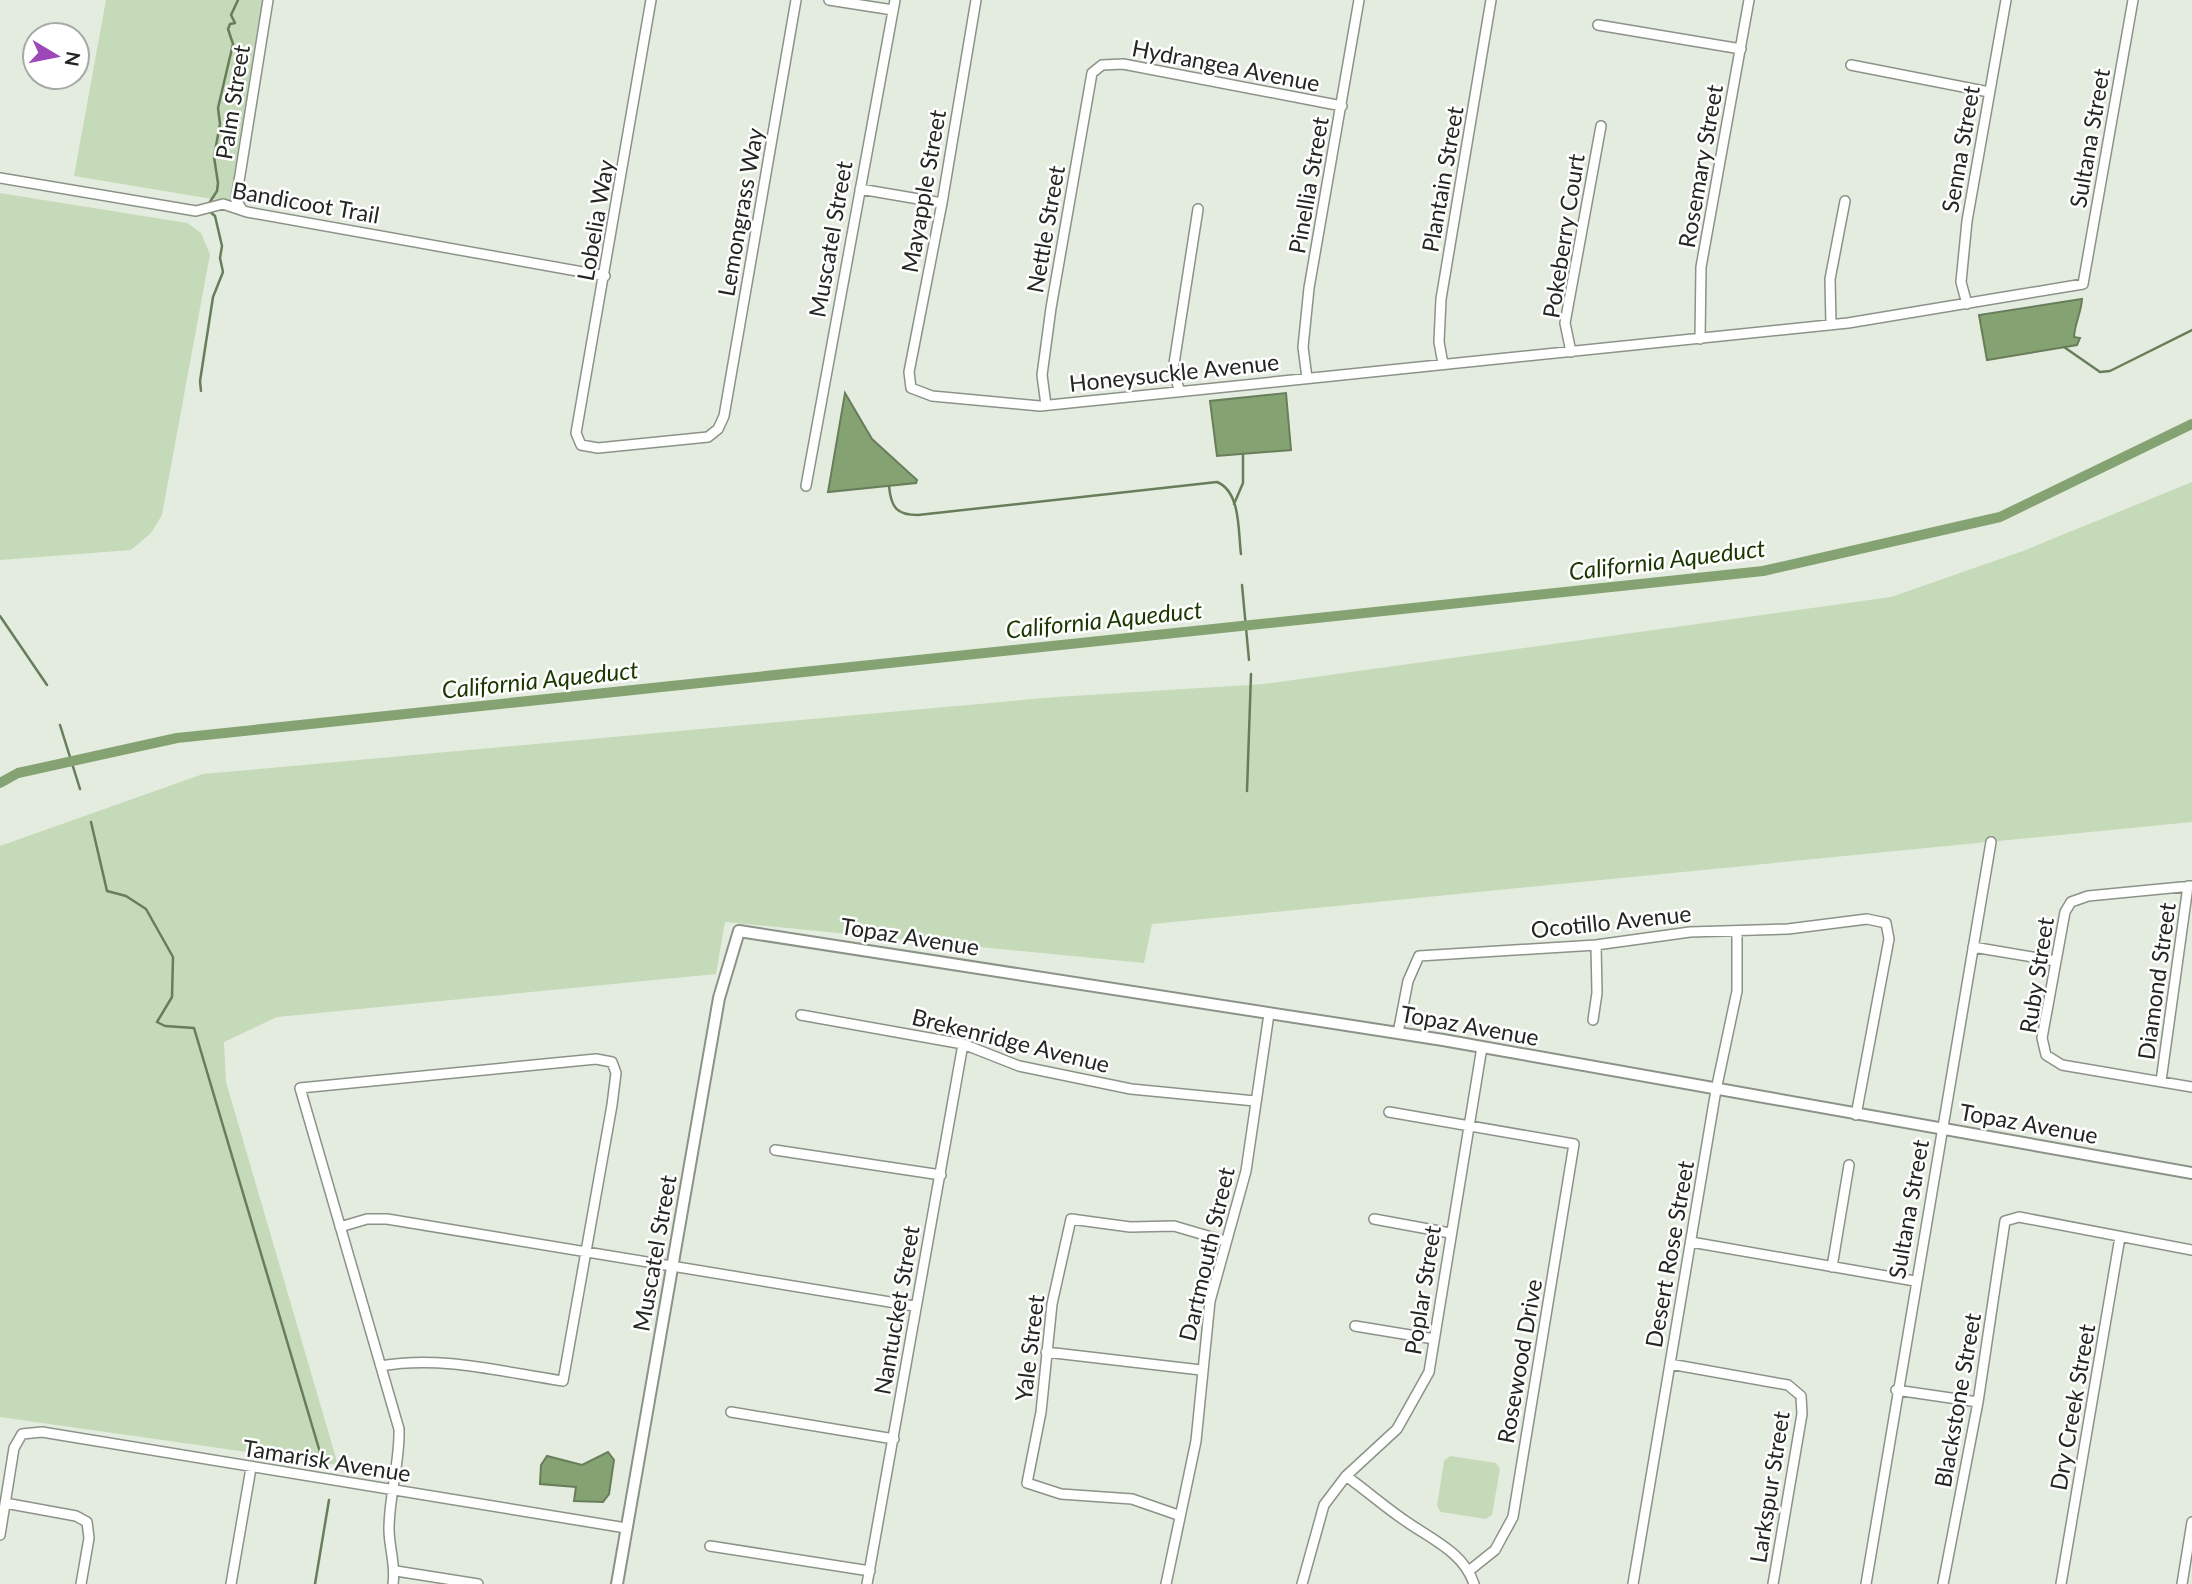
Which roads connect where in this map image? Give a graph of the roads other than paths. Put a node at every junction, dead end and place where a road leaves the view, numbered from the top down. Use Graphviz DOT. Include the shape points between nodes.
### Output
graph roads {
  1 [pos="268,0"];
  2 [pos="651,0"];
  3 [pos="796,0"];
  4 [pos="830,0"];
  5 [pos="895,0"];
  6 [pos="976,0"];
  7 [pos="1359,0"];
  8 [pos="1491,0"];
  9 [pos="1749,0"];
  10 [pos="2006,0"];
  11 [pos="2133,0"];
  12 [pos="893,10"];
  13 [pos="1598,25"];
  14 [pos="1741,49"];
  15 [pos="1102,65"];
  16 [pos="1851,65"];
  17 [pos="1989,92"];
  18 [pos="1342,107"];
  19 [pos="1601,126"];
  20 [pos="0,178"];
  21 [pos="860,189"];
  22 [pos="1845,201"];
  23 [pos="942,203"];
  24 [pos="241,208"];
  25 [pos="1198,209"];
  26 [pos="605,276"];
  27 [pos="2083,284"];
  28 [pos="1967,304"];
  29 [pos="1831,325"];
  30 [pos="1700,339"];
  31 [pos="1571,352"];
  32 [pos="1443,364"];
  33 [pos="1307,378"];
  34 [pos="911,388"];
  35 [pos="1179,389"];
  36 [pos="1046,405"];
  37 [pos="581,445"];
  38 [pos="806,486"];
  39 [pos="1991,842"];
  40 [pos="2190,886"];
  41 [pos="739,931"];
  42 [pos="1737,931"];
  43 [pos="1596,945"];
  44 [pos="1973,947"];
  45 [pos="2056,961"];
  46 [pos="1269,1014"];
  47 [pos="801,1015"];
  48 [pos="1593,1020"];
  49 [pos="1398,1033"];
  50 [pos="963,1044"];
  51 [pos="1482,1047"];
  52 [pos="2161,1081"];
  53 [pos="2192,1087"];
  54 [pos="1716,1090"];
  55 [pos="1255,1101"];
  56 [pos="1389,1112"];
  57 [pos="1856,1115"];
  58 [pos="1472,1124"];
  59 [pos="1941,1130"];
  60 [pos="775,1150"];
  61 [pos="1849,1165"];
  62 [pos="2192,1173"];
  63 [pos="941,1175"];
  64 [pos="1374,1219"];
  65 [pos="340,1227"];
  66 [pos="1450,1233"];
  67 [pos="2120,1237"];
  68 [pos="1225,1241"];
  69 [pos="1690,1242"];
  70 [pos="2192,1250"];
  71 [pos="586,1251"];
  72 [pos="673,1267"];
  73 [pos="1832,1267"];
  74 [pos="1915,1281"];
  75 [pos="914,1307"];
  76 [pos="1355,1326"];
  77 [pos="1434,1339"];
  78 [pos="1046,1352"];
  79 [pos="1670,1364"];
  80 [pos="380,1366"];
  81 [pos="1201,1370"];
  82 [pos="1896,1390"];
  83 [pos="1978,1402"];
  84 [pos="731,1412"];
  85 [pos="894,1439"];
  86 [pos="251,1468"];
  87 [pos="1346,1475"];
  88 [pos="395,1490"];
  89 [pos="5,1503"];
  90 [pos="1178,1515"];
  91 [pos="2192,1522"];
  92 [pos="626,1528"];
  93 [pos="0,1535"];
  94 [pos="710,1546"];
  95 [pos="1470,1570"];
  96 [pos="396,1571"];
  97 [pos="870,1571"];
  98 [pos="81,1584"];
  99 [pos="231,1584"];
  100 [pos="393,1584"];
  101 [pos="478,1584"];
  102 [pos="617,1584"];
  103 [pos="867,1584"];
  104 [pos="1166,1584"];
  105 [pos="1302,1584"];
  106 [pos="1474,1584"];
  107 [pos="1633,1584"];
  108 [pos="1773,1584"];
  109 [pos="1866,1584"];
  110 [pos="1943,1584"];
  111 [pos="2061,1584"];
  112 [pos="2182,1584"];
  1 -- 24 [label="street, Palm Street" via="236,200"];
  2 -- 26 [label="street, Lobelia Way"];
  3 -- 37 [label="street, Lemongrass Way" via="724,416 718,429 708,437 598,448"];
  4 -- 12 [label="street"];
  5 -- 12 [label="street, Muscatel Street"];
  6 -- 23 [label="street, Mayapple Street"];
  7 -- 18 [label="street, Pinellia Street"];
  8 -- 32 [label="street, Plantain Street" via="1441,299"];
  9 -- 14 [label="street, Rosemary Street"];
  10 -- 17 [label="street, Senna Street"];
  11 -- 27 [label="street, Sultana Street"];
  12 -- 21 [label="street, Muscatel Street"];
  13 -- 14 [label="street"];
  14 -- 30 [label="street, Rosemary Street" via="1701,267"];
  15 -- 18 [label="street, Hydrangea Avenue" via="1122,64"];
  15 -- 36 [label="street, Nettle Street" via="1092,73 1051,308 1042,375"];
  16 -- 17 [label="street"];
  17 -- 28 [label="street, Senna Street" via="1964,245 1961,282"];
  18 -- 33 [label="street, Pinellia Street" via="1309,288 1303,347"];
  19 -- 31 [label="street, Pokeberry Court" via="1565,323"];
  20 -- 24 [label="street, Bandicoot Trail" via="196,211 223,204"];
  21 -- 23 [label="street"];
  21 -- 38 [label="street, Muscatel Street"];
  22 -- 29 [label="street" via="1830,279"];
  23 -- 34 [label="street, Mayapple Street" via="909,372"];
  24 -- 26 [label="street, Bandicoot Trail"];
  25 -- 35 [label="street" via="1173,370"];
  26 -- 37 [label="street, Lobelia Way" via="576,433"];
  27 -- 28 [label="street, Honeysuckle Avenue"];
  28 -- 29 [label="street, Honeysuckle Avenue"];
  29 -- 30 [label="street, Honeysuckle Avenue"];
  30 -- 31 [label="street, Honeysuckle Avenue"];
  31 -- 32 [label="street, Honeysuckle Avenue"];
  32 -- 33 [label="street, Honeysuckle Avenue"];
  33 -- 35 [label="street, Honeysuckle Avenue"];
  34 -- 36 [label="street, Honeysuckle Avenue" via="932,396"];
  35 -- 36 [label="street, Honeysuckle Avenue"];
  39 -- 44 [label="street, Sultana Street"];
  40 -- 45 [label="street, Ruby Street" via="2088,896 2071,902"];
  40 -- 52 [label="street, Diamond Street"];
  41 -- 46 [label="street, Topaz Avenue"];
  41 -- 72 [label="street, Muscatel Street" via="719,998"];
  42 -- 43 [label="street, Ocotillo Avenue" via="1690,932"];
  42 -- 54 [label="street, Desert Rose Street" via="1737,991"];
  42 -- 57 [label="street, Ocotillo Avenue" via="1867,919 1886,923 1889,939"];
  43 -- 48 [label="street"];
  43 -- 49 [label="street, Ocotillo Avenue" via="1419,956 1408,981"];
  44 -- 45 [label="street"];
  44 -- 59 [label="street, Sultana Street"];
  45 -- 52 [label="street, Ruby Street" via="2042,1038 2046,1055 2062,1065"];
  46 -- 49 [label="street, Topaz Avenue"];
  46 -- 55 [label="street, Dartmouth Street"];
  47 -- 50 [label="street, Brekenridge Avenue"];
  49 -- 51 [label="street, Topaz Avenue"];
  50 -- 55 [label="street, Brekenridge Avenue" via="1019,1066 1118,1086"];
  50 -- 63 [label="street, Nantucket Street"];
  51 -- 54 [label="street, Topaz Avenue"];
  51 -- 58 [label="street, Poplar Street"];
  52 -- 53 [label="street"];
  54 -- 57 [label="street, Topaz Avenue"];
  54 -- 69 [label="street, Desert Rose Street"];
  55 -- 68 [label="street, Dartmouth Street" via="1246,1171"];
  56 -- 58 [label="street"];
  57 -- 59 [label="street, Topaz Avenue"];
  58 -- 66 [label="street, Poplar Street"];
  58 -- 95 [label="street, Rosewood Drive" via="1574,1144 1513,1517 1495,1550"];
  59 -- 62 [label="street, Topaz Avenue"];
  59 -- 74 [label="street, Sultana Street"];
  60 -- 63 [label="street"];
  61 -- 73 [label="street"];
  63 -- 75 [label="street, Nantucket Street"];
  64 -- 66 [label="street"];
  65 -- 71 [label="street" via="387,1219"];
  65 -- 71 [label="street" via="300,1088 596,1059 612,1062 616,1073"];
  65 -- 80 [label="street"];
  66 -- 77 [label="street, Poplar Street"];
  67 -- 70 [label="street"];
  67 -- 83 [label="street, Blackstone Street" via="2019,1217 2005,1221"];
  67 -- 111 [label="street, Dry Creek Street"];
  68 -- 78 [label="street, Yale Street" via="1174,1226 1130,1227 1071,1219"];
  68 -- 81 [label="street, Dartmouth Street" via="1210,1301"];
  69 -- 73 [label="street"];
  69 -- 79 [label="street, Desert Rose Street"];
  71 -- 72 [label="street"];
  71 -- 80 [label="street" via="563,1381 436,1361"];
  72 -- 75 [label="street"];
  72 -- 92 [label="street, Muscatel Street"];
  73 -- 74 [label="street"];
  74 -- 82 [label="street, Sultana Street"];
  75 -- 85 [label="street, Nantucket Street"];
  76 -- 77 [label="street"];
  77 -- 87 [label="street, Poplar Street" via="1429,1372 1397,1429"];
  78 -- 81 [label="street"];
  78 -- 90 [label="street, Yale Street" via="1041,1412 1027,1483 1061,1494 1132,1499"];
  79 -- 107 [label="street, Desert Rose Street"];
  79 -- 108 [label="street, Larkspur Street" via="1788,1385 1801,1396 1802,1414"];
  80 -- 88 [label="street" via="399,1429"];
  81 -- 90 [label="street, Dartmouth Street" via="1196,1441"];
  82 -- 83 [label="street"];
  82 -- 109 [label="street, Sultana Street"];
  83 -- 110 [label="street, Blackstone Street"];
  84 -- 85 [label="street"];
  85 -- 97 [label="street, Nantucket Street"];
  86 -- 88 [label="street, Tamarisk Avenue"];
  86 -- 89 [label="street, Tamarisk Avenue" via="42,1432 22,1434 14,1448"];
  86 -- 99 [label="street"];
  87 -- 95 [label="street" via="1440,1542"];
  87 -- 105 [label="street, Poplar Street" via="1324,1505"];
  88 -- 92 [label="street, Tamarisk Avenue"];
  88 -- 96 [label="street" via="389,1527"];
  89 -- 93 [label="street"];
  89 -- 98 [label="street" via="87,1522 89,1538"];
  90 -- 104 [label="street, Dartmouth Street"];
  91 -- 112 [label="street"];
  92 -- 102 [label="street, Muscatel Street"];
  94 -- 97 [label="street"];
  95 -- 106 [label="street"];
  96 -- 100 [label="street"];
  96 -- 101 [label="street"];
  97 -- 103 [label="street, Nantucket Street"];
}
